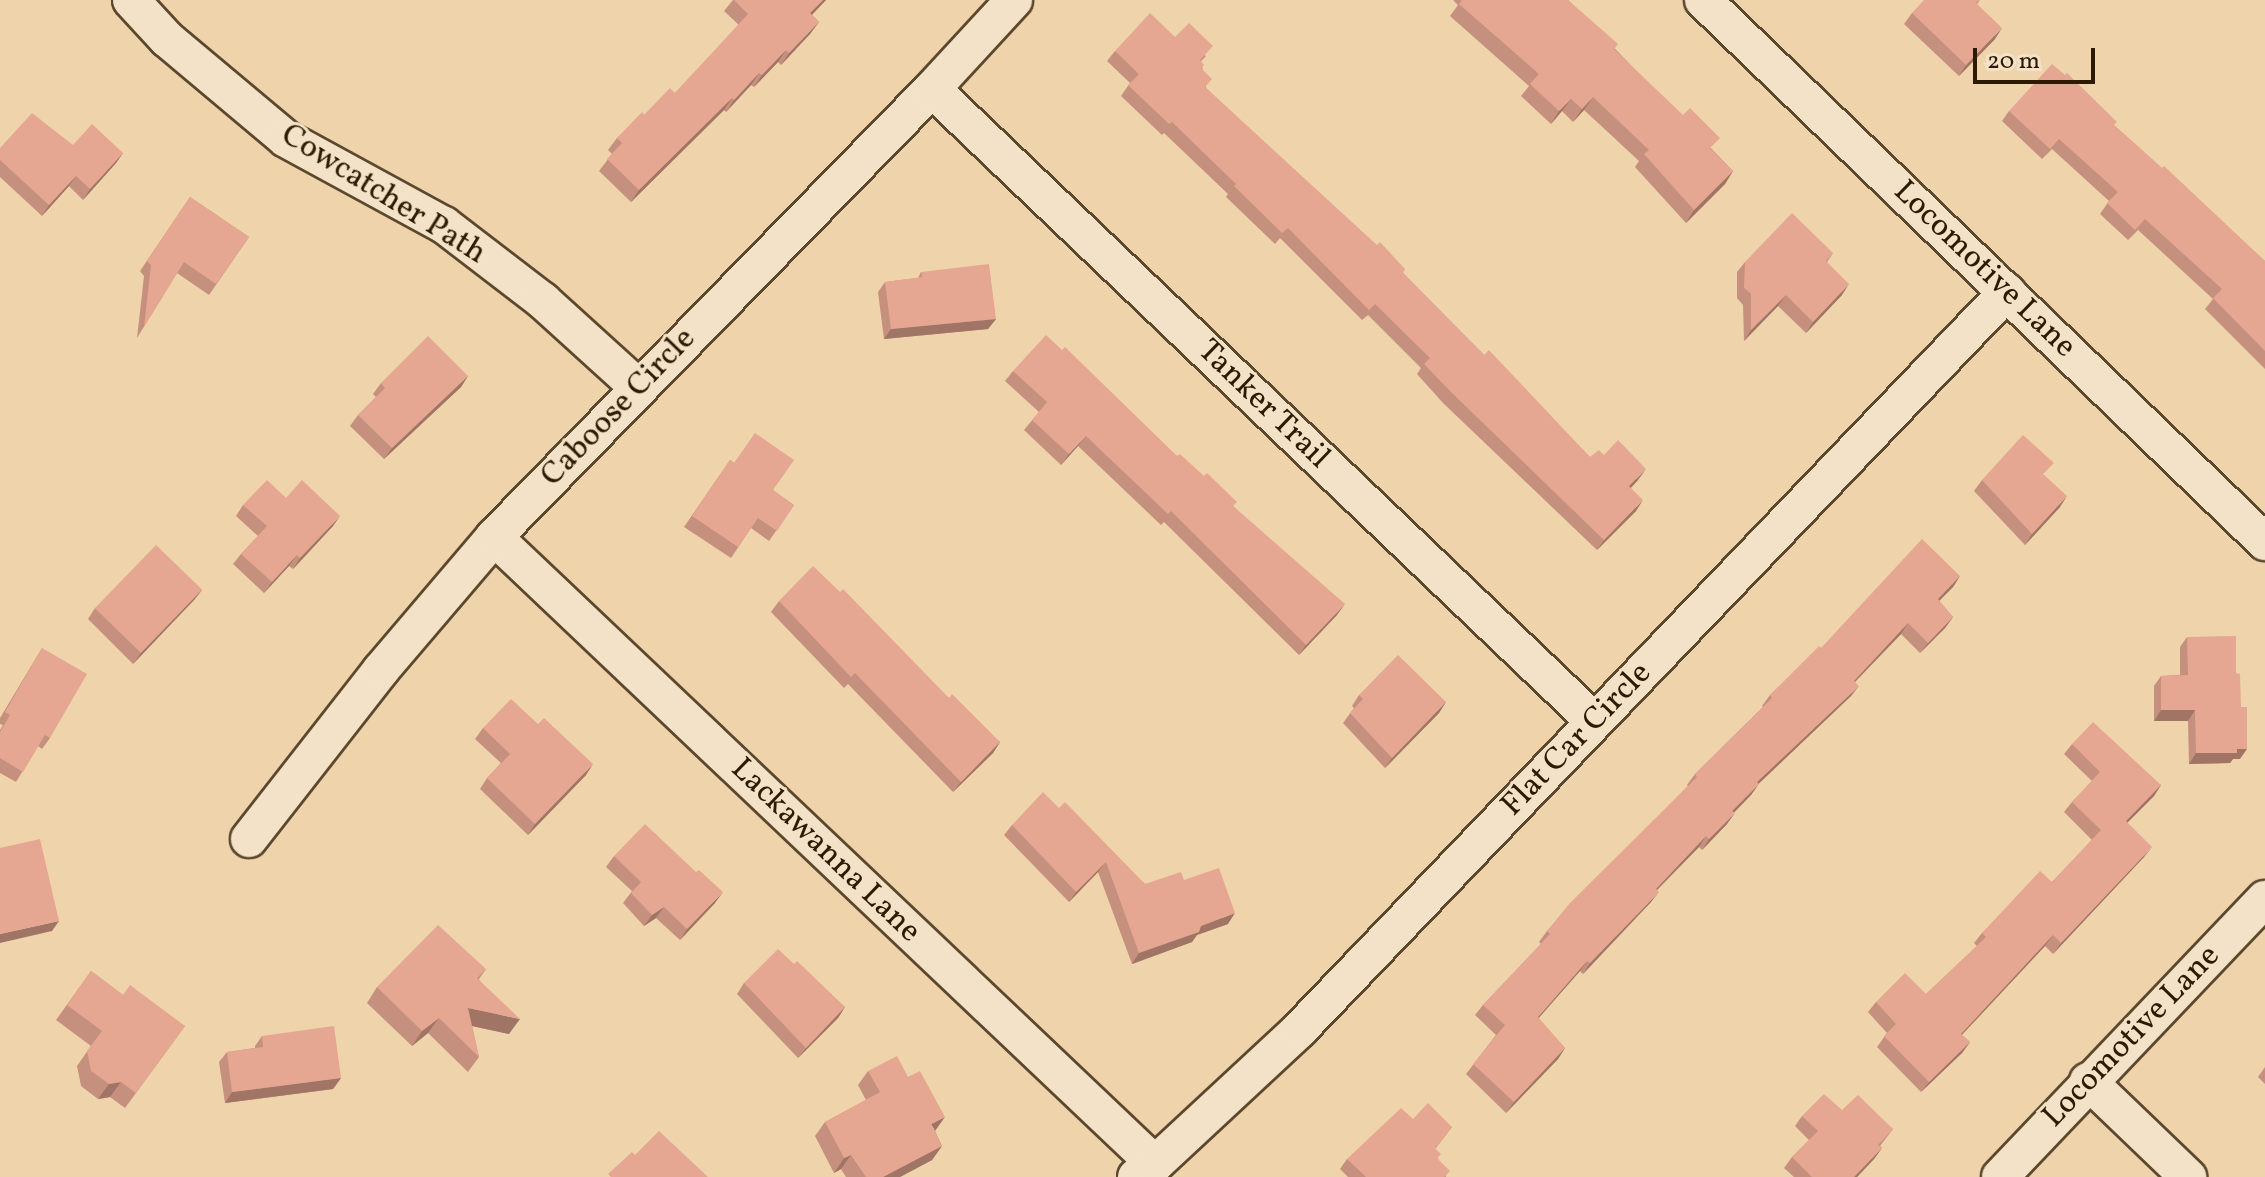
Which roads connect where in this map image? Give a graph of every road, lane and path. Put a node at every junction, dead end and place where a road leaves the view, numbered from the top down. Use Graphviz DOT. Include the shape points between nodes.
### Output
graph roads {
  1 [pos="131,0"];
  2 [pos="1014,0"];
  3 [pos="1703,0"];
  4 [pos="932,89"];
  5 [pos="2007,292"];
  6 [pos="638,387"];
  7 [pos="494,537"];
  8 [pos="2265,542"];
  9 [pos="1594,721"];
  10 [pos="249,839"];
  11 [pos="2265,899"];
  12 [pos="2088,1081"];
  13 [pos="1146,1171"];
  14 [pos="2000,1177"];
  15 [pos="2188,1177"];
  1 -- 6 [label="street, Cowcatcher Path" via="167,39 286,139 444,225 543,301"];
  2 -- 4 [label="street, Caboose Circle"];
  3 -- 5 [label="street, Locomotive Lane"];
  4 -- 6 [label="street, Caboose Circle"];
  4 -- 9 [label="street, Tanker Trail"];
  5 -- 8 [label="street, Locomotive Lane"];
  5 -- 9 [label="street, Flat Car Circle"];
  6 -- 7 [label="street, Caboose Circle"];
  7 -- 10 [label="street, Caboose Circle"];
  7 -- 13 [label="street, Lackawanna Lane"];
  9 -- 13 [label="street, Flat Car Circle" via="1299,1030"];
  11 -- 12 [label="street, Locomotive Lane"];
  12 -- 14 [label="street, Locomotive Lane"];
  12 -- 15 [label="street"];
}
